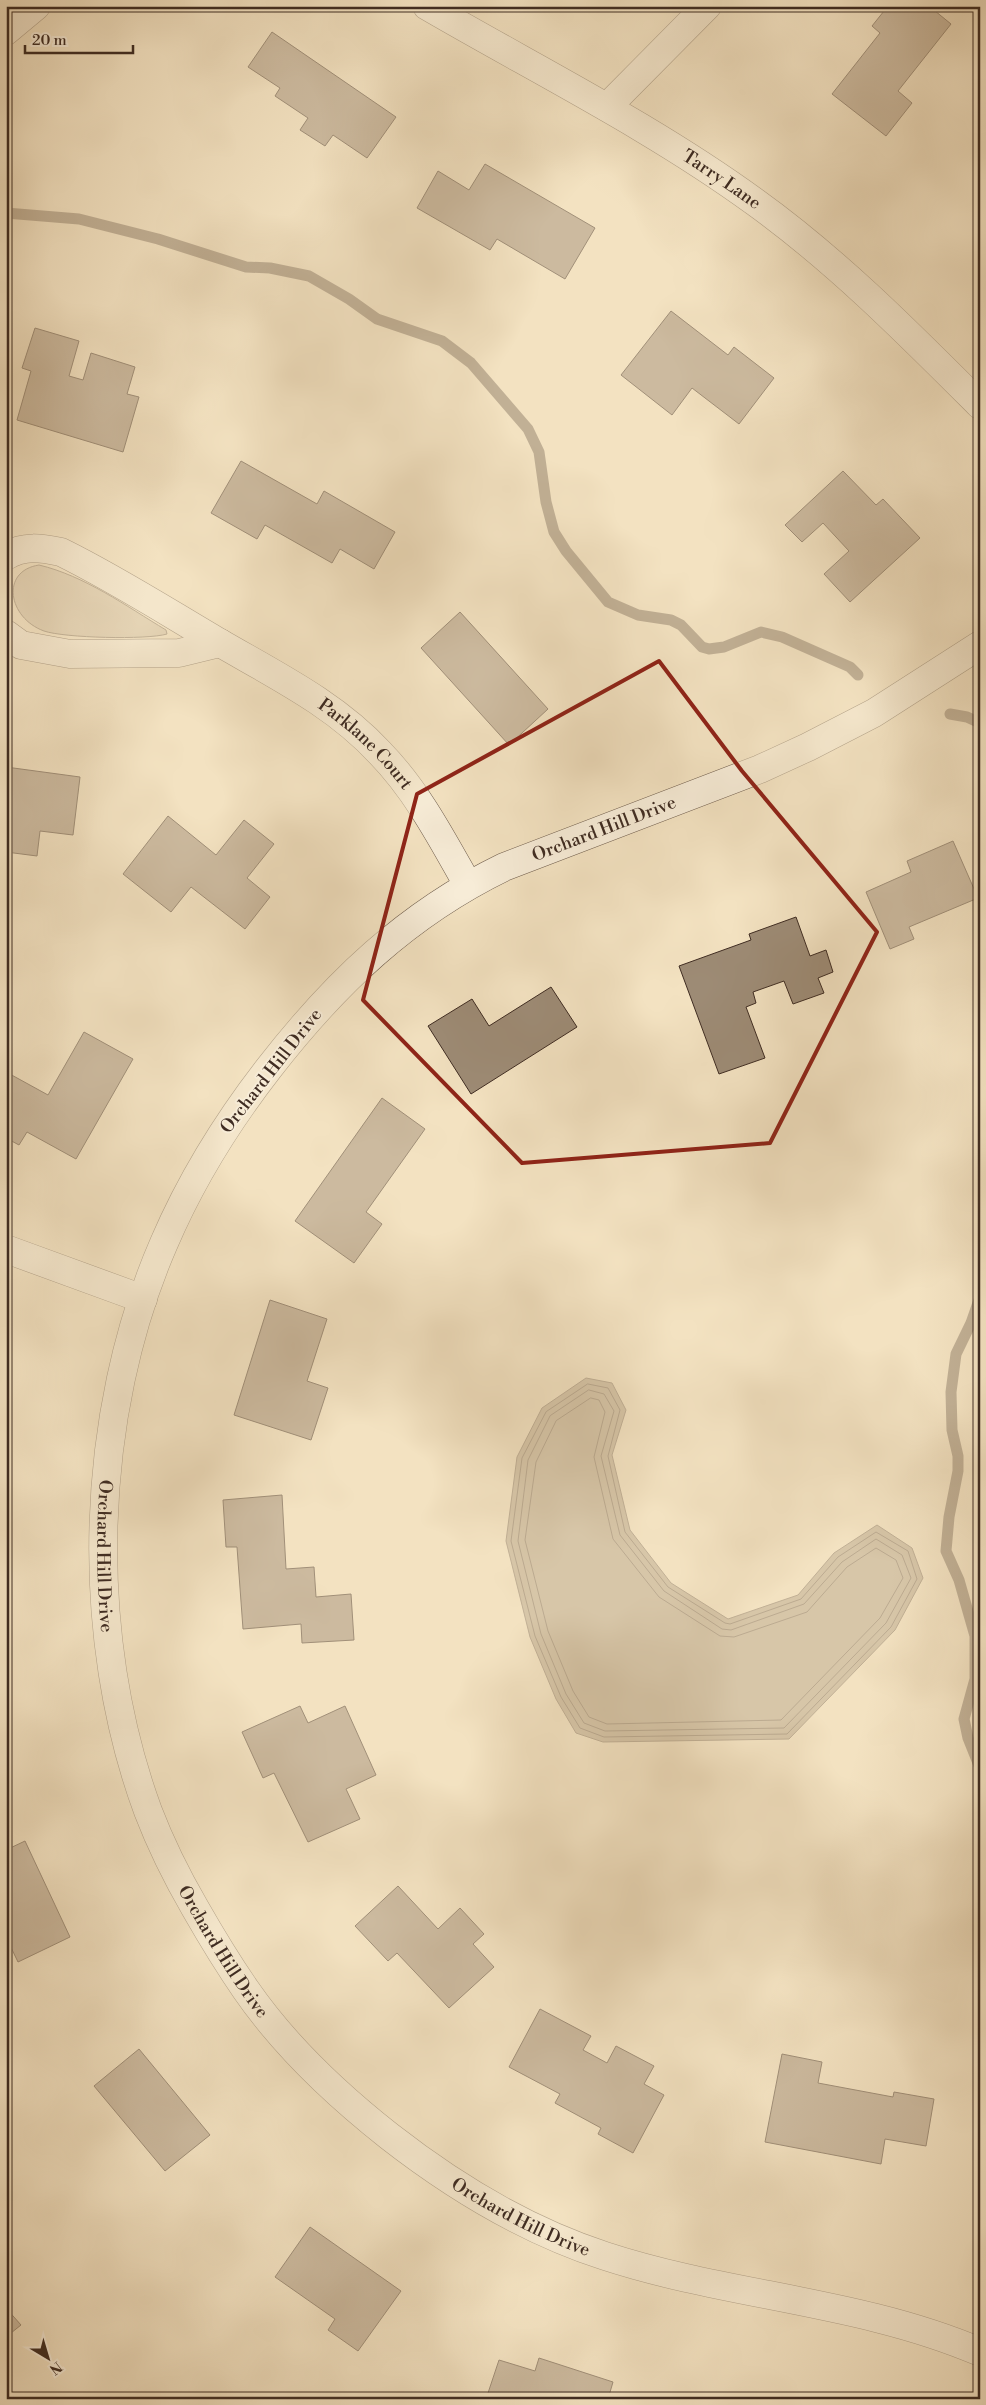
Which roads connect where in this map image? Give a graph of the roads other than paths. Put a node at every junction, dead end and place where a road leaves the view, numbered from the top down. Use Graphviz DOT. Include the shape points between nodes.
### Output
graph roads {
  1 [pos="36,6"];
  2 [pos="427,6"];
  3 [pos="707,6"];
  4 [pos="6,31"];
  5 [pos="607,107"];
  6 [pos="980,405"];
  7 [pos="6,556"];
  8 [pos="6,634"];
  9 [pos="220,643"];
  10 [pos="980,645"];
  11 [pos="468,885"];
  12 [pos="6,1249"];
  13 [pos="143,1300"];
  14 [pos="980,2352"];
  1 -- 4 [label="street"];
  2 -- 5 [label="street, Tarry Lane"];
  3 -- 5 [label="street"];
  5 -- 6 [label="street, Tarry Lane" via="722,179 785,225 896,323"];
  7 -- 9 [label="street, Parklane Court" via="29,548 61,552"];
  8 -- 9 [label="street" via="21,645 70,654 179,653"];
  9 -- 11 [label="street, Parklane Court" via="293,683 330,709 380,752 429,818"];
  10 -- 11 [label="street, Orchard Hill Drive" via="874,713 808,748 504,867"];
  11 -- 13 [label="street, Orchard Hill Drive" via="423,913 375,953 294,1036 249,1094 202,1166 162,1246"];
  12 -- 13 [label="street"];
  13 -- 14 [label="street, Orchard Hill Drive" via="121,1385 105,1486 109,1652 116,1698 148,1811 174,1870 248,1993 318,2072 388,2135 495,2207 533,2226 575,2246 633,2264 868,2316 947,2338"];
}
